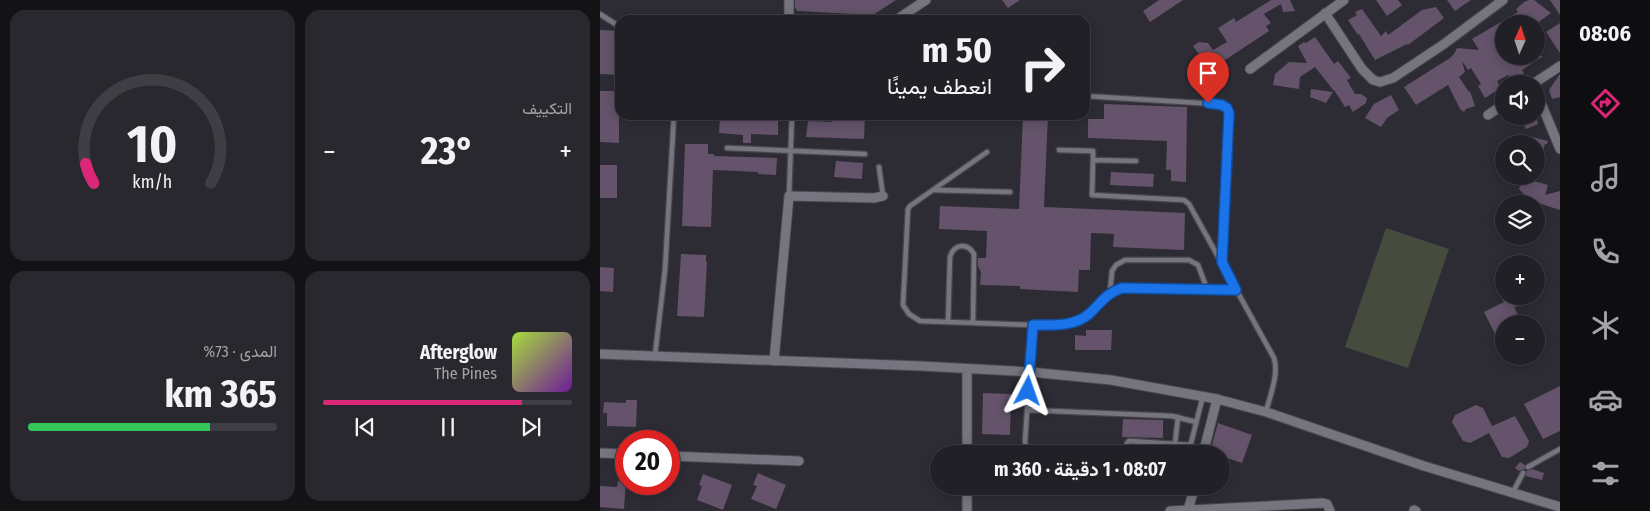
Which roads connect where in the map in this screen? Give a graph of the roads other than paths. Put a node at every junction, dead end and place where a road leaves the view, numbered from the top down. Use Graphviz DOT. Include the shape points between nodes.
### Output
graph roads {
  1 [pos="789,0"];
  2 [pos="926,0"];
  3 [pos="1344,0"];
  4 [pos="1503,0"];
  5 [pos="1325,13"];
  6 [pos="600,14"];
  7 [pos="789,15"];
  8 [pos="904,15"];
  9 [pos="615,24"];
  10 [pos="1560,66"];
  11 [pos="1250,69"];
  12 [pos="1545,76"];
  13 [pos="1090,96"];
  14 [pos="1495,110"];
  15 [pos="1545,113"];
  16 [pos="1488,115"];
  17 [pos="674,120"];
  18 [pos="792,120"];
  19 [pos="727,148"];
  20 [pos="1560,149"];
  21 [pos="791,150"];
  22 [pos="1058,150"];
  23 [pos="987,152"];
  24 [pos="864,154"];
  25 [pos="1093,160"];
  26 [pos="1136,161"];
  27 [pos="879,167"];
  28 [pos="933,190"];
  29 [pos="1010,192"];
  30 [pos="789,196"];
  31 [pos="883,196"];
  32 [pos="1222,262"];
  33 [pos="1207,289"];
  34 [pos="1236,290"];
  35 [pos="1110,292"];
  36 [pos="948,322"];
  37 [pos="973,322"];
  38 [pos="1033,325"];
  39 [pos="600,354"];
  40 [pos="654,357"];
  41 [pos="774,361"];
  42 [pos="967,369"];
  43 [pos="1030,372"];
  44 [pos="1203,396"];
  45 [pos="1217,399"];
  46 [pos="1027,410"];
  47 [pos="1266,412"];
  48 [pos="1178,417"];
  49 [pos="1196,422"];
  50 [pos="1174,444"];
  51 [pos="1191,444"];
  52 [pos="967,445"];
  53 [pos="1025,445"];
  54 [pos="1127,445"];
  55 [pos="1205,445"];
  56 [pos="1560,449"];
  57 [pos="600,453"];
  58 [pos="615,454"];
  59 [pos="680,456"];
  60 [pos="799,461"];
  61 [pos="1528,467"];
  62 [pos="1523,473"];
  63 [pos="1513,492"];
  64 [pos="967,495"];
  65 [pos="1192,495"];
  66 [pos="1555,508"];
  67 [pos="1230,509"];
  68 [pos="1188,510"];
  69 [pos="967,511"];
  70 [pos="1170,511"];
  71 [pos="1330,511"];
  1 -- 7 [label="street"];
  2 -- 8 [label="street"];
  3 -- 5 [label="street"];
  4 -- 5 [label="street" via="1444,44 1393,78 1380,82 1372,80 1362,69"];
  5 -- 11 [label="street"];
  6 -- 9 [label="lane"];
  10 -- 12 [label="street"];
  13 -- 32 [label="lane" via="1216,104 1227,108"];
  14 -- 16 [label="street"];
  15 -- 20 [label="street"];
  17 -- 40 [label="lane" via="664,270"];
  18 -- 21 [label="lane"];
  19 -- 21 [label="lane"];
  21 -- 24 [label="lane"];
  21 -- 30 [label="lane"];
  22 -- 25 [label="lane" via="1093,151"];
  23 -- 28 [label="lane"];
  25 -- 26 [label="lane"];
  25 -- 32 [label="lane" via="1092,195 1184,200"];
  27 -- 31 [label="lane"];
  28 -- 29 [label="lane"];
  28 -- 36 [label="lane" via="908,209 903,305 914,318"];
  30 -- 31 [label="street"];
  30 -- 41 [label="street"];
  32 -- 34 [label="lane"];
  33 -- 34 [label="lane"];
  33 -- 35 [label="lane" via="1129,287"];
  33 -- 35 [label="lane" via="1198,265 1189,260 1126,260 1112,271"];
  34 -- 47 [label="lane" via="1274,358 1276,367"];
  35 -- 38 [label="lane" via="1088,315 1074,323"];
  36 -- 37 [label="lane"];
  36 -- 37 [label="lane" via="950,256 952,250 966,246 974,254"];
  37 -- 38 [label="lane"];
  38 -- 43 [label="lane"];
  39 -- 40 [label="street"];
  40 -- 41 [label="street"];
  41 -- 42 [label="street"];
  42 -- 43 [label="street"];
  42 -- 52 [label="street"];
  43 -- 44 [label="street" via="1111,380"];
  43 -- 46 [label="lane"];
  44 -- 45 [label="street"];
  44 -- 49 [label="lane"];
  45 -- 47 [label="street"];
  45 -- 55 [label="street"];
  46 -- 48 [label="lane"];
  46 -- 53 [label="lane"];
  47 -- 63 [label="street" via="1424,466"];
  48 -- 49 [label="lane"];
  48 -- 50 [label="lane"];
  49 -- 51 [label="lane"];
  50 -- 51 [label="lane"];
  50 -- 54 [label="lane" via="1129,441"];
  56 -- 61 [label="lane"];
  57 -- 58 [label="street"];
  59 -- 60 [label="street"];
  62 -- 63 [label="lane"];
  63 -- 66 [label="street"];
  64 -- 69 [label="street"];
  65 -- 68 [label="street"];
  67 -- 68 [label="street"];
  67 -- 71 [label="street" via="1323,503"];
  68 -- 70 [label="street"];
}
